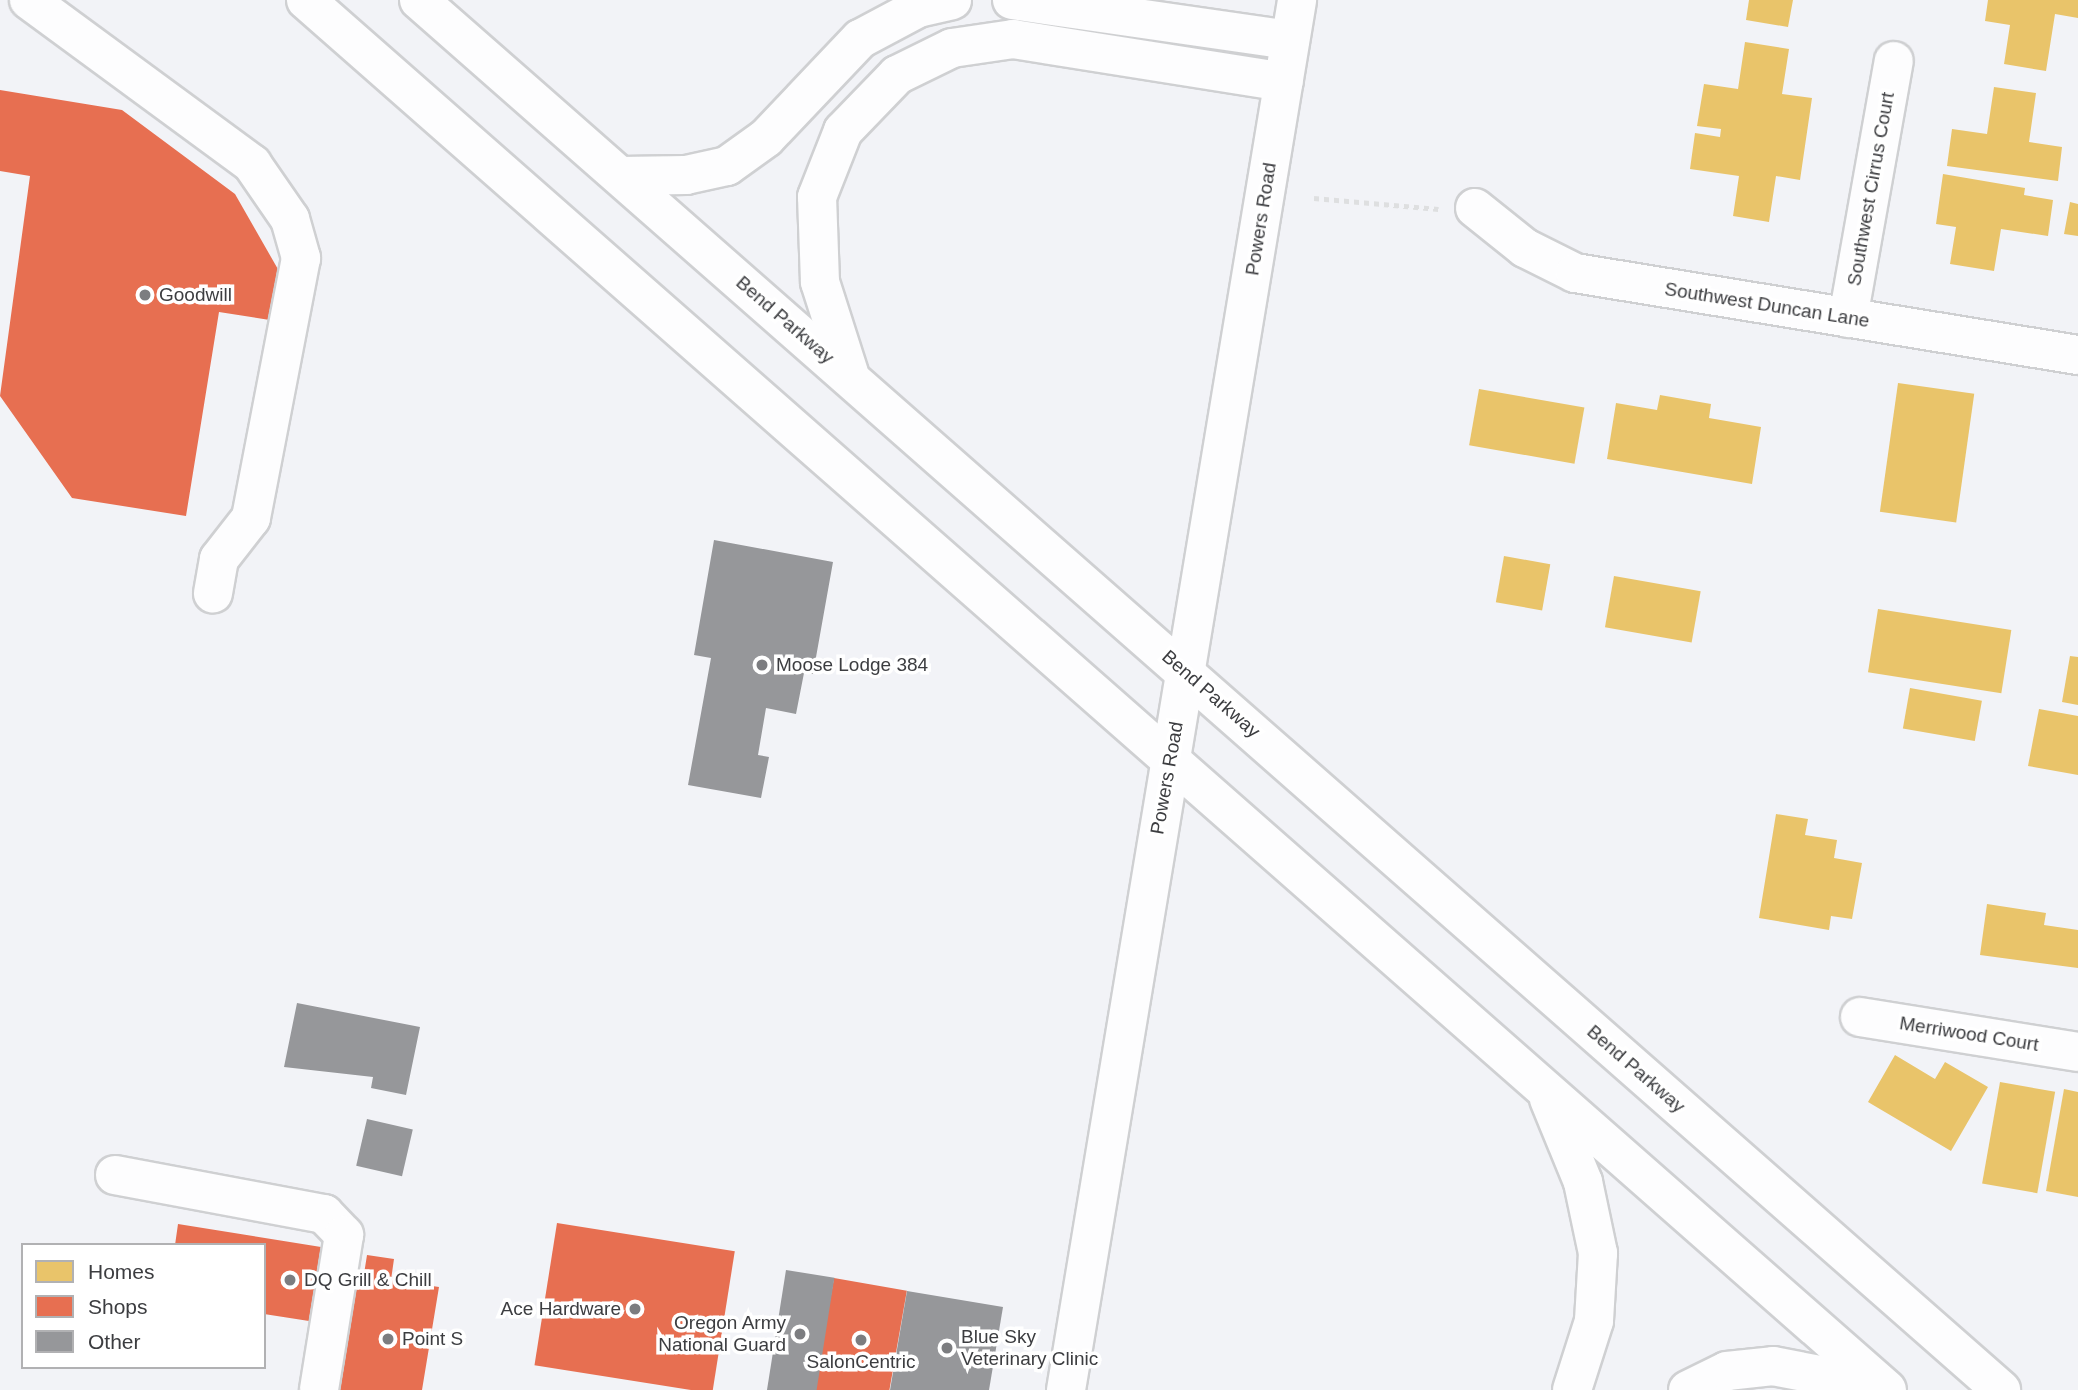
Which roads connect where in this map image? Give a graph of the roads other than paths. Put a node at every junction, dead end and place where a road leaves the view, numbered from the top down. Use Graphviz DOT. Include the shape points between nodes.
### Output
graph roads {
  1 [pos="29,0"];
  2 [pos="306,0"];
  3 [pos="419,0"];
  4 [pos="951,0"];
  5 [pos="1012,0"];
  6 [pos="1297,0"];
  7 [pos="1290,40"];
  8 [pos="1894,61"];
  9 [pos="1284,82"];
  10 [pos="621,176"];
  11 [pos="1475,208"];
  12 [pos="1847,318"];
  13 [pos="2078,355"];
  14 [pos="851,378"];
  15 [pos="213,593"];
  16 [pos="1186,672"];
  17 [pos="1170,760"];
  18 [pos="1860,1017"];
  19 [pos="2078,1052"];
  20 [pos="1544,1087"];
  21 [pos="115,1175"];
  22 [pos="1886,1389"];
  23 [pos="319,1390"];
  24 [pos="1066,1390"];
  25 [pos="1572,1390"];
  26 [pos="1688,1390"];
  27 [pos="2001,1390"];
  1 -- 15 [label="main road" via="252,164 290,219 301,258 251,518 219,559"];
  2 -- 17 [label="main road"];
  3 -- 10 [label="main road, Bend Parkway"];
  4 -- 10 [label="main road" via="918,8 860,39 766,138 727,166 686,175"];
  5 -- 7 [label="main road"];
  6 -- 7 [label="main road, Powers Road"];
  7 -- 9 [label="main road, Powers Road"];
  8 -- 12 [label="main road, Southwest Cirrus Court"];
  9 -- 14 [label="main road" via="1013,39 952,48 897,75 843,131 817,197 820,282"];
  9 -- 16 [label="main road, Powers Road"];
  10 -- 14 [label="main road, Bend Parkway"];
  11 -- 12 [label="main road, Southwest Duncan Lane" via="1525,248 1575,273"];
  12 -- 13 [label="main road, Southwest Duncan Lane"];
  14 -- 16 [label="main road, Bend Parkway"];
  16 -- 17 [label="main road, Powers Road"];
  16 -- 27 [label="main road, Bend Parkway"];
  17 -- 20 [label="main road"];
  17 -- 24 [label="main road, Powers Road"];
  18 -- 19 [label="main road, Merriwood Court"];
  20 -- 22 [label="main road"];
  20 -- 25 [label="main road" via="1576,1162 1597,1242 1594,1321"];
  21 -- 23 [label="main road" via="324,1214 344,1236"];
  22 -- 26 [label="main road" via="1773,1366 1727,1371"];
}
